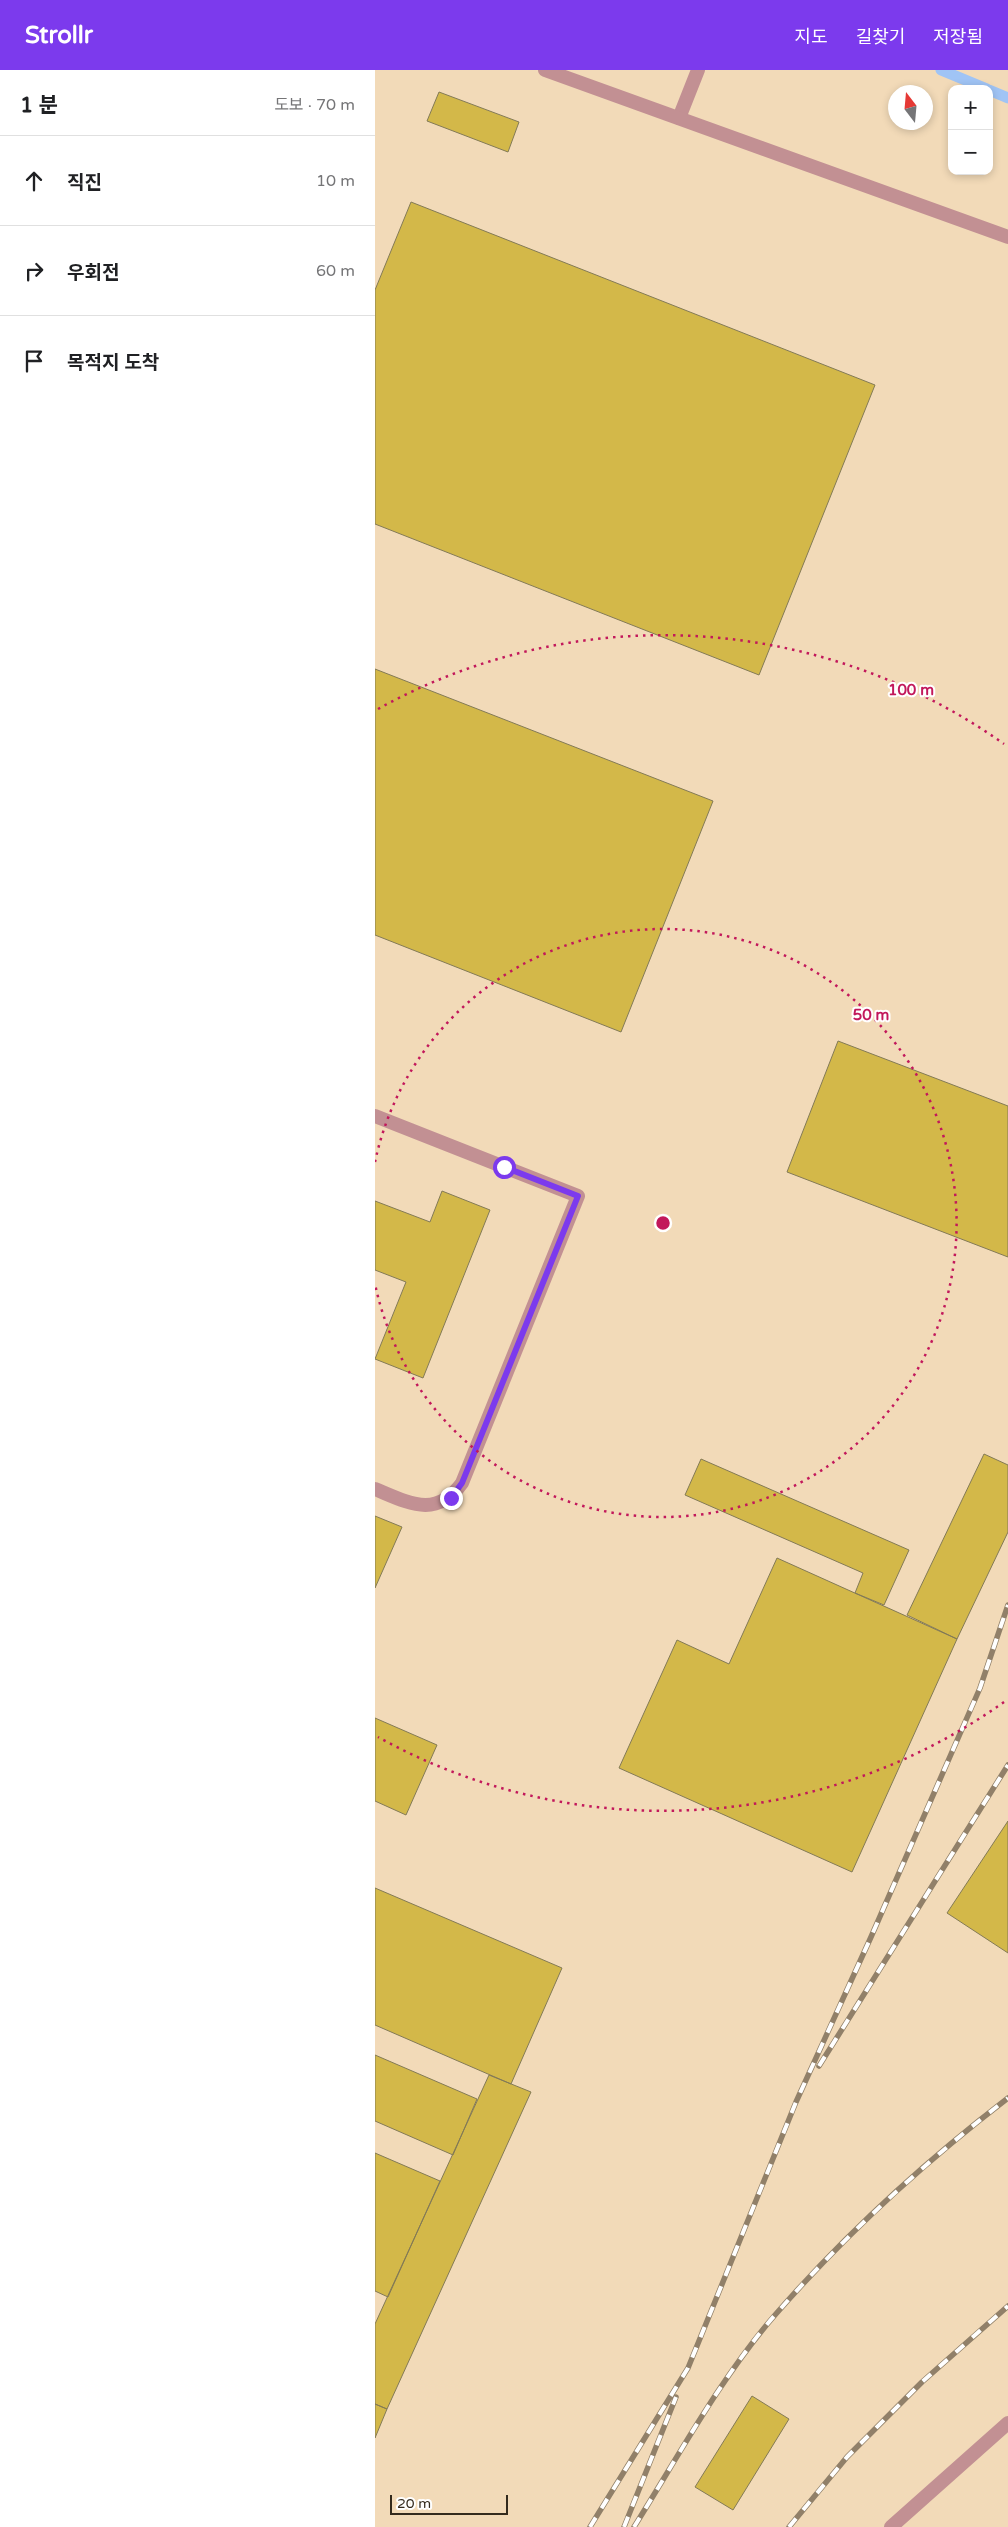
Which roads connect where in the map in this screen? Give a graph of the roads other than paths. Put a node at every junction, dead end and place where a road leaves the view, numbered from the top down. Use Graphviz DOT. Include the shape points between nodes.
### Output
graph roads {
  1 [pos="545,70"];
  2 [pos="698,70"];
  3 [pos="679,118"];
  4 [pos="1008,237"];
  5 [pos="375,1116"];
  6 [pos="375,1489"];
  7 [pos="1008,2423"];
  8 [pos="891,2527"];
  1 -- 3 [label="street"];
  2 -- 3 [label="street"];
  3 -- 4 [label="street"];
  5 -- 6 [label="street" via="578,1196 462,1483 451,1498 425,1505 411,1504"];
  7 -- 8 [label="street"];
}
